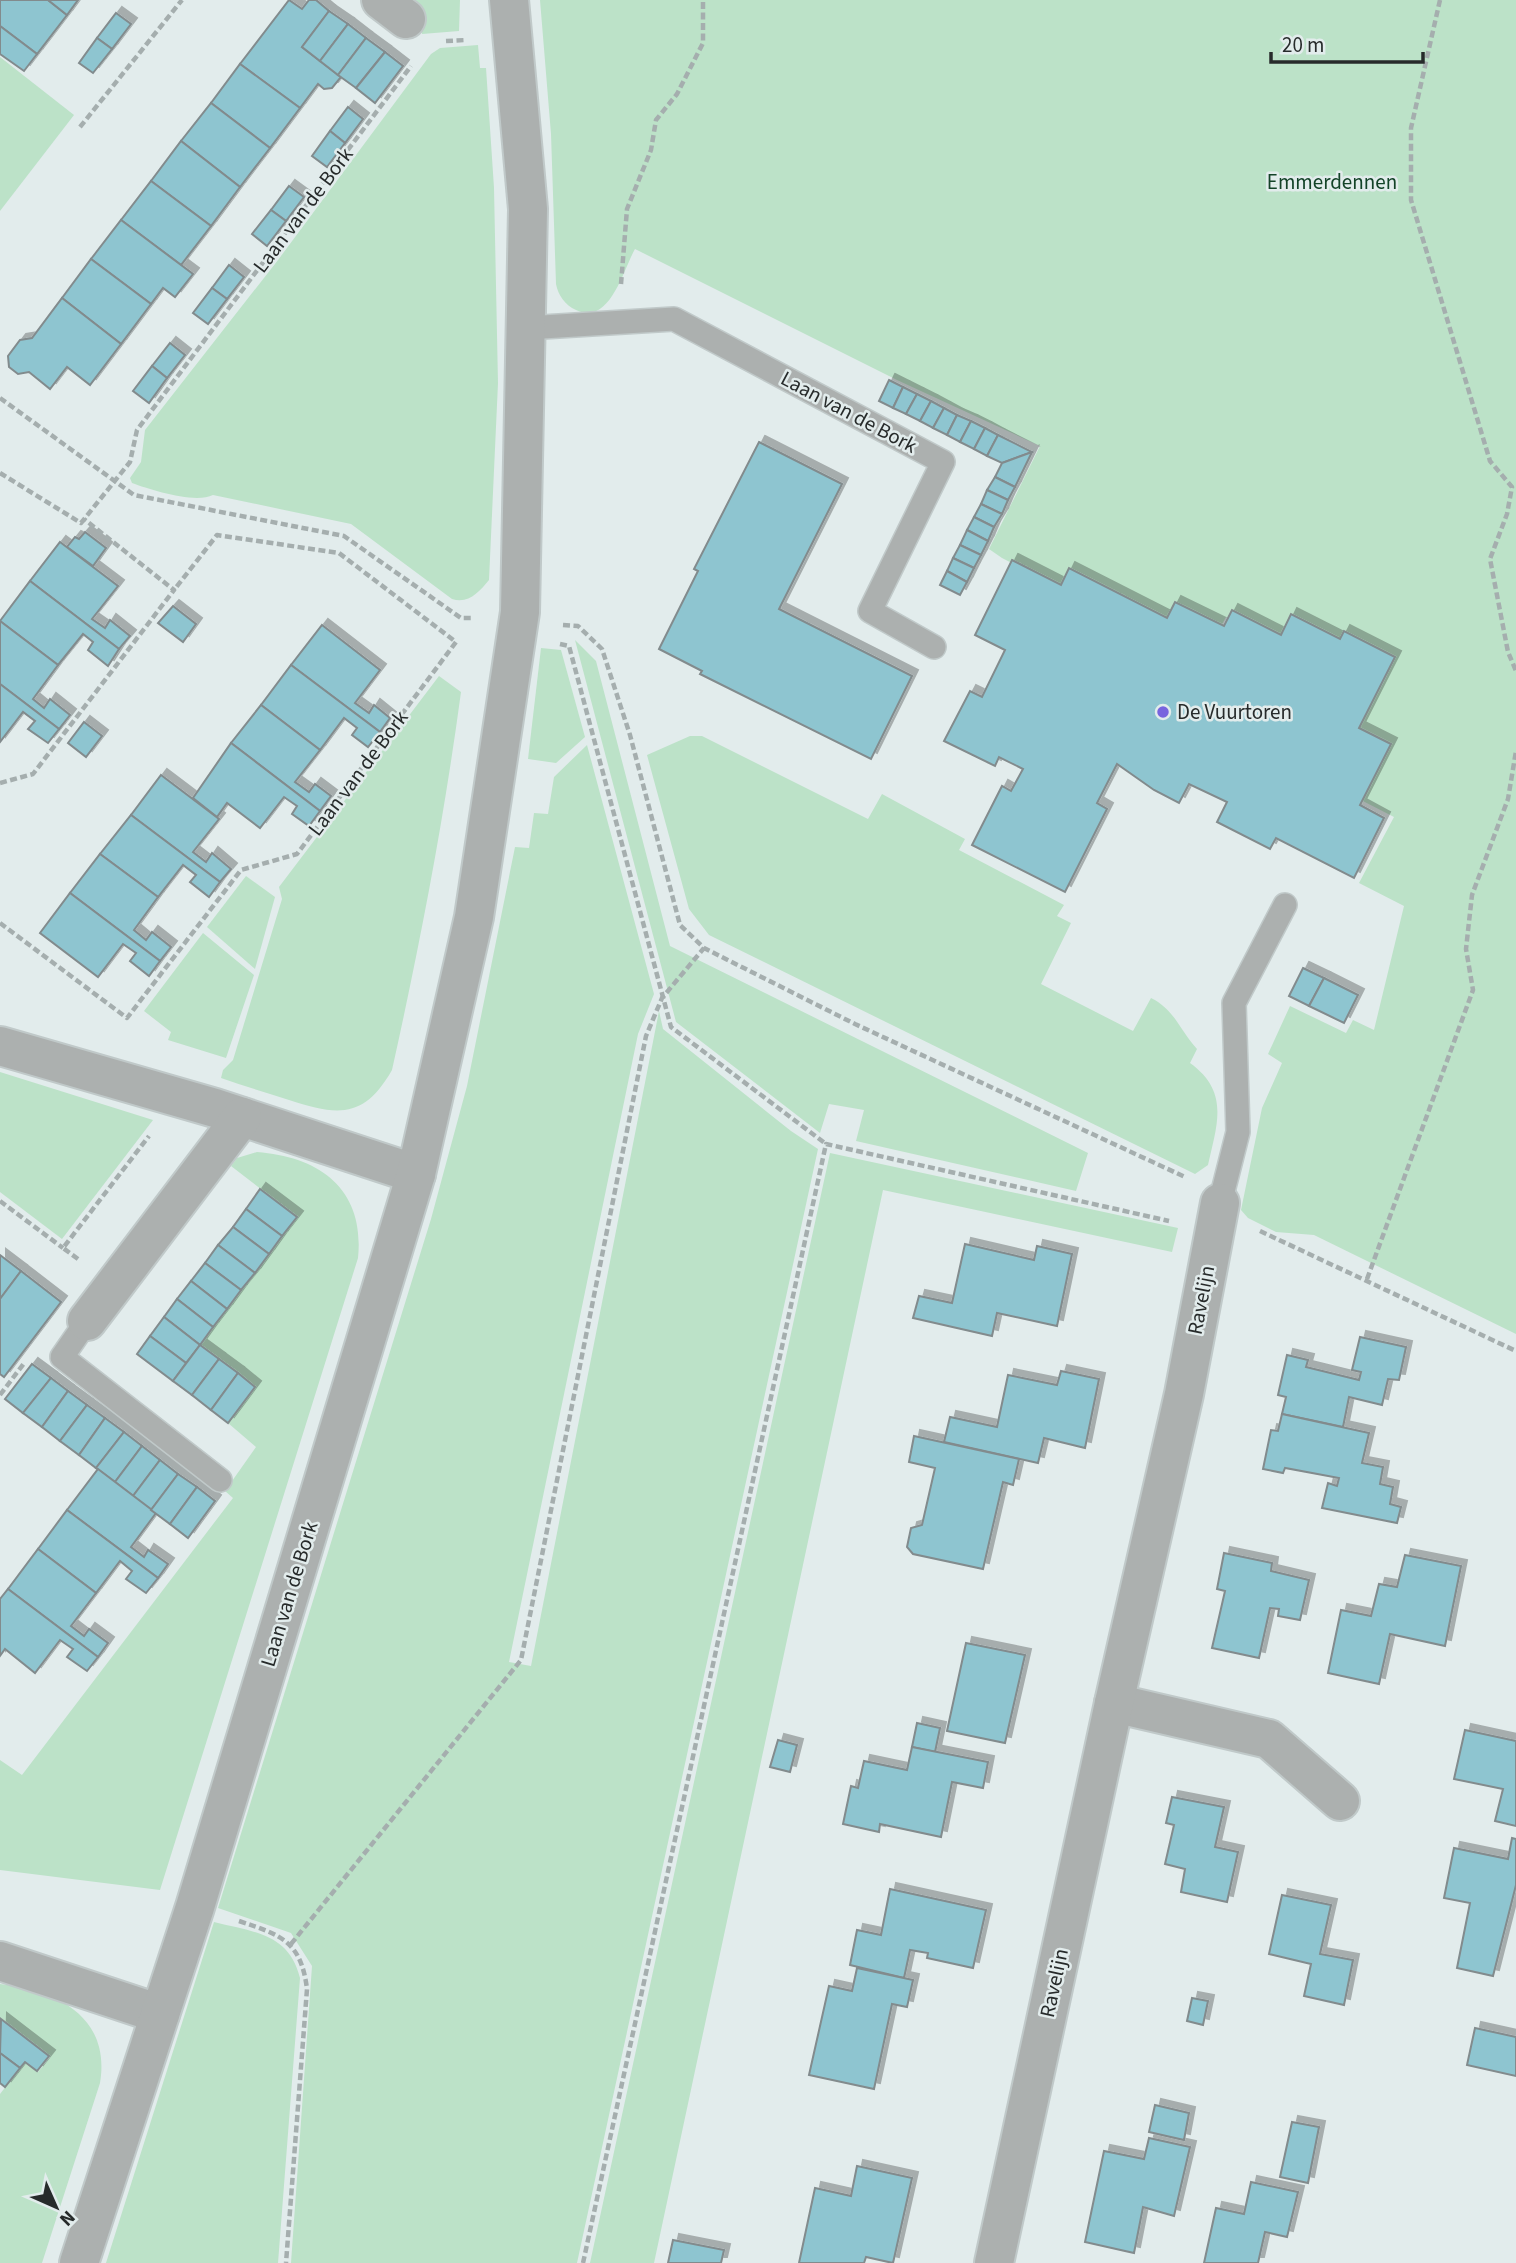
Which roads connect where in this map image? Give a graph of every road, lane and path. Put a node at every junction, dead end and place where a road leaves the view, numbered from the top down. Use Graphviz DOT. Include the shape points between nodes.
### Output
graph roads {
  1 [pos="182,0"];
  2 [pos="703,0"];
  3 [pos="1440,0"];
  4 [pos="510,18"];
  5 [pos="441,42"];
  6 [pos="419,55"];
  7 [pos="80,127"];
  8 [pos="605,323"];
  9 [pos="526,328"];
  10 [pos="0,398"];
  11 [pos="0,473"];
  12 [pos="114,482"];
  13 [pos="84,519"];
  14 [pos="174,590"];
  15 [pos="518,630"];
  16 [pos="456,642"];
  17 [pos="934,647"];
  18 [pos="1516,671"];
  19 [pos="1516,751"];
  20 [pos="0,783"];
  21 [pos="1285,905"];
  22 [pos="0,923"];
  23 [pos="704,947"];
  24 [pos="662,998"];
  25 [pos="0,1045"];
  26 [pos="242,1117"];
  27 [pos="826,1144"];
  28 [pos="416,1174"];
  29 [pos="0,1200"];
  30 [pos="1217,1218"];
  31 [pos="63,1248"];
  32 [pos="1367,1279"];
  33 [pos="87,1321"];
  34 [pos="1516,1351"];
  35 [pos="220,1480"];
  36 [pos="1114,1703"];
  37 [pos="1340,1801"];
  38 [pos="195,1907"];
  39 [pos="291,1944"];
  40 [pos="0,1961"];
  41 [pos="160,2014"];
  42 [pos="79,2263"];
  43 [pos="286,2263"];
  44 [pos="583,2263"];
  45 [pos="995,2263"];
  1 -- 7 [label="path"];
  2 -- 8 [label="path" via="703,43 677,94 656,120 652,149 627,209 621,290"];
  3 -- 18 [label="path" via="1411,128 1411,200 1490,461 1512,487 1490,558 1508,652"];
  4 -- 5 [label="path"];
  4 -- 9 [label="street, Laan van de Bork" via="528,209"];
  6 -- 12 [label="path, Laan van de Bork" via="137,430 130,462"];
  8 -- 9 [label="lane, Laan van de Bork"];
  8 -- 17 [label="lane, Laan van de Bork" via="674,319 943,462 870,611"];
  9 -- 15 [label="street, Laan van de Bork"];
  10 -- 12 [label="path"];
  11 -- 13 [label="path" via="81,523"];
  12 -- 13 [label="path, Laan van de Bork"];
  12 -- 15 [label="path" via="134,495 344,536 461,618"];
  13 -- 14 [label="path"];
  14 -- 16 [label="path" via="217,535 339,553"];
  14 -- 20 [label="path" via="33,774"];
  15 -- 16 [label="path" via="469,652"];
  15 -- 23 [label="path" via="578,626 602,649 630,735 680,925"];
  15 -- 24 [label="path" via="569,646"];
  15 -- 28 [label="street, Laan van de Bork" via="474,917"];
  16 -- 22 [label="path, Laan van de Bork" via="297,854 241,870 127,1018"];
  19 -- 32 [label="path" via="1508,799 1472,895 1466,949 1473,990"];
  21 -- 30 [label="lane, Ravelijn" via="1234,1003 1238,1132"];
  23 -- 24 [label="path"];
  23 -- 30 [label="path" via="855,1024 1194,1182"];
  24 -- 27 [label="path" via="671,1027"];
  24 -- 39 [label="path" via="646,1036 521,1660"];
  25 -- 26 [label="street"];
  26 -- 28 [label="street"];
  26 -- 33 [label="street"];
  27 -- 30 [label="path"];
  27 -- 44 [label="path"];
  28 -- 38 [label="street, Laan van de Bork"];
  29 -- 31 [label="path"];
  30 -- 32 [label="path" via="1260,1231"];
  30 -- 36 [label="street, Ravelijn" via="1184,1394"];
  32 -- 34 [label="path"];
  33 -- 35 [label="lane" via="62,1357"];
  36 -- 37 [label="street" via="1269,1739"];
  36 -- 45 [label="street, Ravelijn"];
  38 -- 39 [label="path" via="273,1932"];
  38 -- 41 [label="street, Laan van de Bork"];
  39 -- 43 [label="path" via="304,1969 307,1989"];
  40 -- 41 [label="street"];
  41 -- 42 [label="street, Laan van de Bork"];
}
